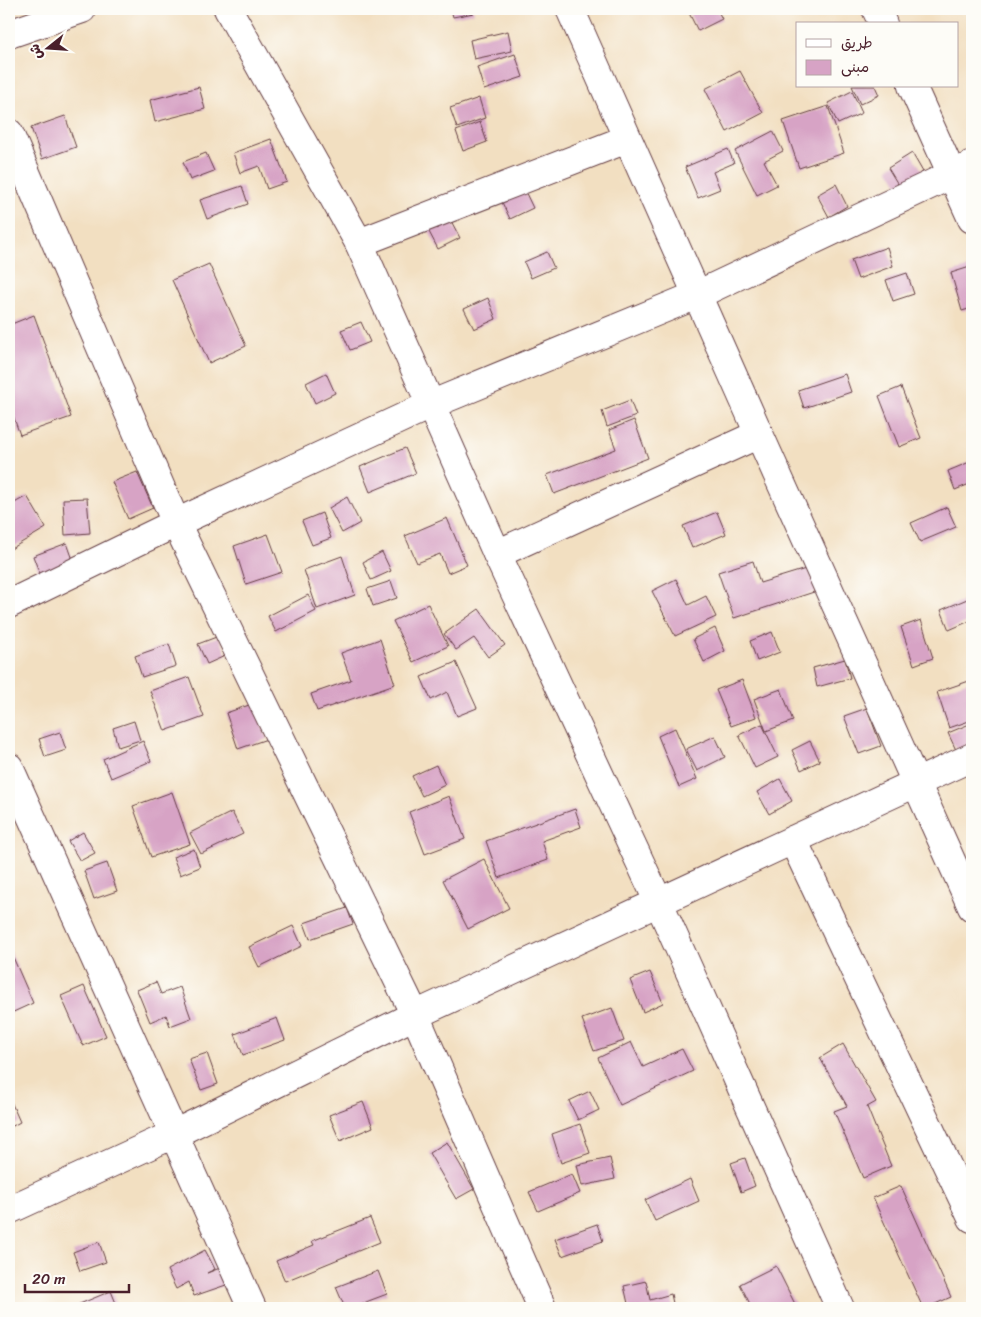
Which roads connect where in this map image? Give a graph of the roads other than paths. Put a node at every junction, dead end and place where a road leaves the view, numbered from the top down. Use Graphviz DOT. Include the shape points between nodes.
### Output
graph roads {
  1 [pos="82,9"];
  2 [pos="228,9"];
  3 [pos="570,9"];
  4 [pos="876,9"];
  5 [pos="882,22"];
  6 [pos="9,34"];
  7 [pos="913,88"];
  8 [pos="9,133"];
  9 [pos="627,139"];
  10 [pos="963,170"];
  11 [pos="972,219"];
  12 [pos="359,243"];
  13 [pos="697,295"];
  14 [pos="430,405"];
  15 [pos="759,434"];
  16 [pos="176,523"];
  17 [pos="497,554"];
  18 [pos="9,604"];
  19 [pos="972,757"];
  20 [pos="9,767"];
  21 [pos="915,783"];
  22 [pos="792,840"];
  23 [pos="659,903"];
  24 [pos="972,907"];
  25 [pos="415,1015"];
  26 [pos="174,1134"];
  27 [pos="9,1210"];
  28 [pos="972,1218"];
  29 [pos="252,1308"];
  30 [pos="542,1308"];
  31 [pos="840,1308"];
  1 -- 6 [label="street"];
  2 -- 12 [label="street"];
  3 -- 9 [label="street"];
  4 -- 5 [label="street"];
  7 -- 10 [label="street"];
  8 -- 16 [label="street"];
  9 -- 12 [label="street"];
  9 -- 13 [label="street"];
  10 -- 11 [label="street"];
  10 -- 13 [label="street"];
  12 -- 14 [label="street"];
  13 -- 14 [label="street"];
  13 -- 15 [label="street"];
  14 -- 16 [label="street"];
  14 -- 17 [label="street"];
  15 -- 17 [label="street"];
  15 -- 21 [label="street"];
  16 -- 18 [label="street"];
  16 -- 25 [label="street"];
  17 -- 23 [label="street"];
  19 -- 21 [label="street"];
  20 -- 26 [label="street"];
  21 -- 22 [label="street"];
  21 -- 24 [label="street"];
  22 -- 23 [label="street"];
  22 -- 28 [label="street"];
  23 -- 25 [label="street"];
  23 -- 31 [label="street"];
  25 -- 26 [label="street"];
  25 -- 30 [label="street"];
  26 -- 27 [label="street"];
  26 -- 29 [label="street"];
}
